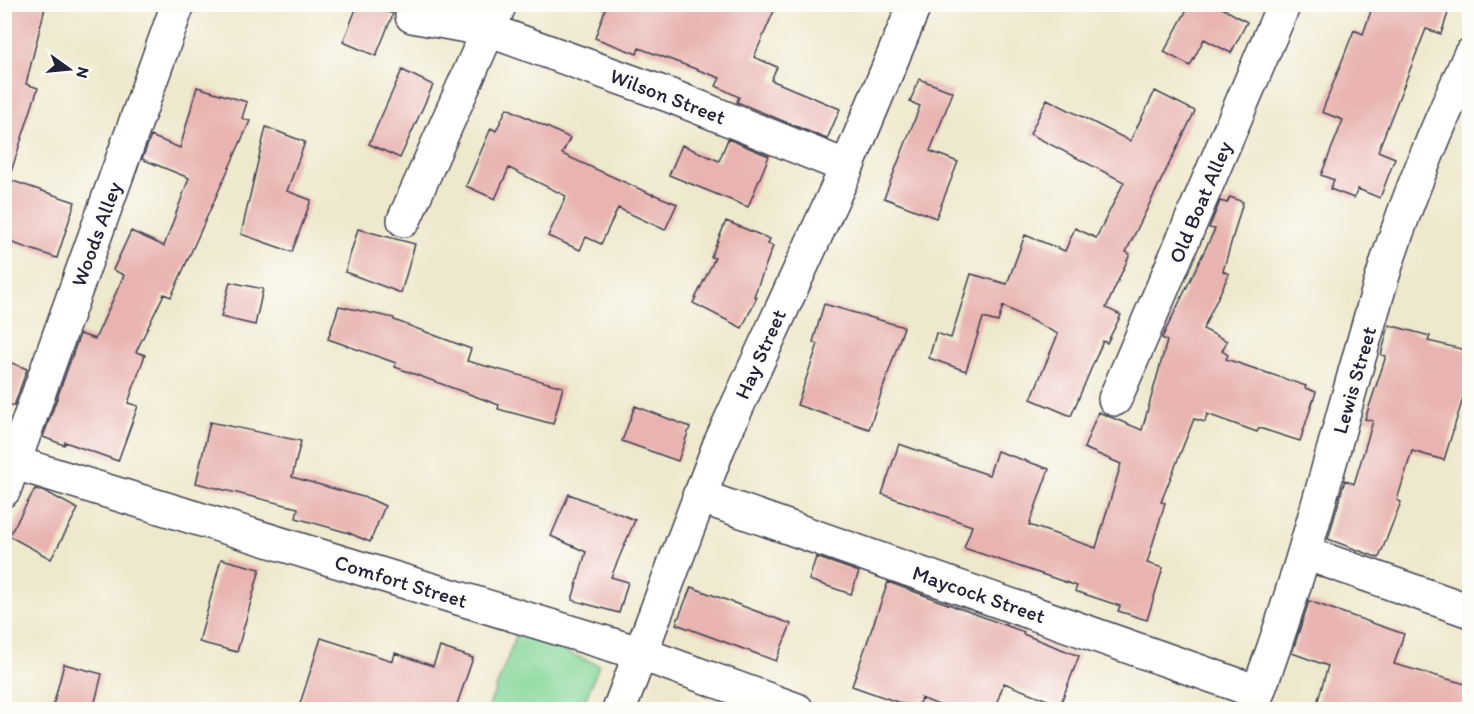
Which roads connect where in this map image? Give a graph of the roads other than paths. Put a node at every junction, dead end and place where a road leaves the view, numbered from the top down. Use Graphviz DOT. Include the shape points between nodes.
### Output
graph roads {
  1 [pos="178,4"];
  2 [pos="915,4"];
  3 [pos="1284,4"];
  4 [pos="412,16"];
  5 [pos="494,17"];
  6 [pos="1470,55"];
  7 [pos="847,167"];
  8 [pos="404,220"];
  9 [pos="1115,399"];
  10 [pos="8,470"];
  11 [pos="699,496"];
  12 [pos="1305,553"];
  13 [pos="1470,611"];
  14 [pos="639,653"];
  15 [pos="1255,701"];
  16 [pos="619,710"];
  17 [pos="797,710"];
  1 -- 10 [label="street, Woods Alley"];
  2 -- 7 [label="street, Hay Street"];
  3 -- 9 [label="street, Old Boat Alley"];
  4 -- 5 [label="street, Wilson Street"];
  5 -- 7 [label="street, Wilson Street" via="671,96"];
  5 -- 8 [label="street"];
  6 -- 12 [label="street, Lewis Street" via="1431,142 1388,260"];
  7 -- 11 [label="street, Hay Street" via="757,359"];
  10 -- 14 [label="street, Comfort Street"];
  11 -- 14 [label="street, Hay Street"];
  11 -- 15 [label="street, Maycock Street"];
  12 -- 13 [label="street"];
  12 -- 15 [label="street, Lewis Street"];
  14 -- 16 [label="street, Hay Street"];
  14 -- 17 [label="street, Comfort Street"];
}
